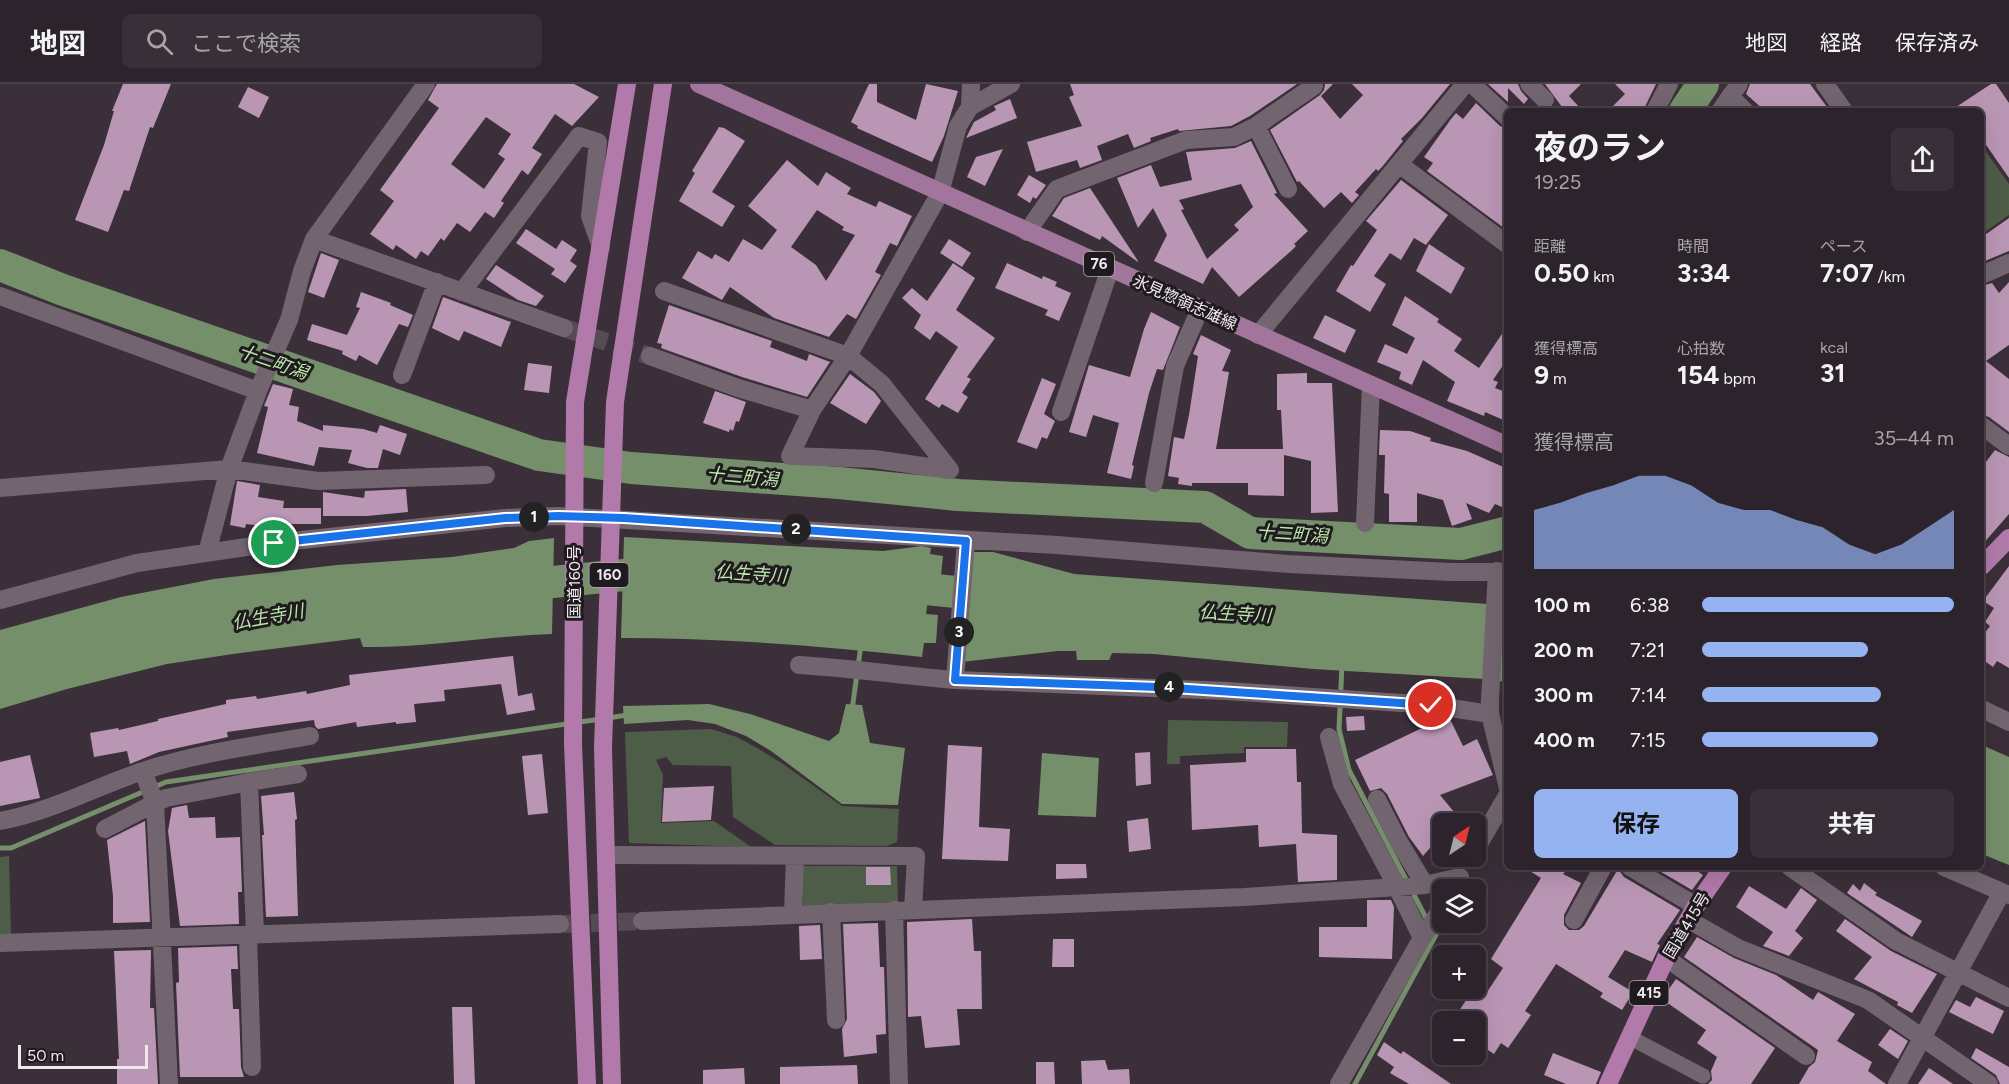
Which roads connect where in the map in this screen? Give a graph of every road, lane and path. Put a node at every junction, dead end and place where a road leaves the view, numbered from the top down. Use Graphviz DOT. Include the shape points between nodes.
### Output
graph roads {
  1 [pos="426,84"];
  2 [pos="627,84"];
  3 [pos="663,84"];
  4 [pos="699,84"];
  5 [pos="971,84"];
  6 [pos="1011,84"];
  7 [pos="1464,84"];
  8 [pos="1472,84"];
  9 [pos="1529,84"];
  10 [pos="1669,84"];
  11 [pos="1825,84"];
  12 [pos="1314,86"];
  13 [pos="1729,97"];
  14 [pos="1545,100"];
  15 [pos="970,107"];
  16 [pos="1657,108"];
  17 [pos="1742,108"];
  18 [pos="1842,108"];
  19 [pos="1504,114"];
  20 [pos="1256,126"];
  21 [pos="1398,164"];
  22 [pos="1288,189"];
  23 [pos="940,193"];
  24 [pos="1027,232"];
  25 [pos="314,239"];
  26 [pos="1504,242"];
  27 [pos="601,247"];
  28 [pos="2009,263"];
  29 [pos="1110,269"];
  30 [pos="1984,274"];
  31 [pos="437,282"];
  32 [pos="664,291"];
  33 [pos="462,292"];
  34 [pos="0,296"];
  35 [pos="1200,309"];
  36 [pos="564,328"];
  37 [pos="1258,334"];
  38 [pos="650,356"];
  39 [pos="848,356"];
  40 [pos="402,375"];
  41 [pos="1371,385"];
  42 [pos="258,391"];
  43 [pos="812,410"];
  44 [pos="1061,412"];
  45 [pos="1984,427"];
  46 [pos="1504,444"];
  47 [pos="2009,446"];
  48 [pos="229,469"];
  49 [pos="486,475"];
  50 [pos="1154,483"];
  51 [pos="0,488"];
  52 [pos="1365,523"];
  53 [pos="2009,538"];
  54 [pos="966,541"];
  55 [pos="207,553"];
  56 [pos="1984,564"];
  57 [pos="1502,572"];
  58 [pos="0,600"];
  59 [pos="799,665"];
  60 [pos="955,680"];
  61 [pos="1490,707"];
  62 [pos="1984,710"];
  63 [pos="2009,722"];
  64 [pos="310,736"];
  65 [pos="1329,737"];
  66 [pos="1504,770"];
  67 [pos="143,771"];
  68 [pos="298,774"];
  69 [pos="249,782"];
  70 [pos="1377,799"];
  71 [pos="1504,801"];
  72 [pos="155,802"];
  73 [pos="0,822"];
  74 [pos="105,829"];
  75 [pos="1486,832"];
  76 [pos="606,855"];
  77 [pos="795,856"];
  78 [pos="1602,870"];
  79 [pos="1634,870"];
  80 [pos="1721,870"];
  81 [pos="1794,870"];
  82 [pos="1951,870"];
  83 [pos="1425,885"];
  84 [pos="1432,885"];
  85 [pos="1397,887"];
  86 [pos="2006,893"];
  87 [pos="894,910"];
  88 [pos="913,910"];
  89 [pos="831,912"];
  90 [pos="1693,913"];
  91 [pos="793,914"];
  92 [pos="1574,920"];
  93 [pos="642,921"];
  94 [pos="1432,923"];
  95 [pos="560,924"];
  96 [pos="251,935"];
  97 [pos="162,938"];
  98 [pos="1422,938"];
  99 [pos="0,943"];
  100 [pos="1666,958"];
  101 [pos="1958,972"];
  102 [pos="2009,998"];
  103 [pos="836,1020"];
  104 [pos="1629,1037"];
  105 [pos="1922,1038"];
  106 [pos="1806,1056"];
  107 [pos="252,1067"];
  108 [pos="1704,1076"];
  109 [pos="1345,1082"];
  110 [pos="169,1084"];
  111 [pos="587,1084"];
  112 [pos="612,1084"];
  113 [pos="899,1084"];
  114 [pos="1608,1084"];
  115 [pos="1897,1084"];
  116 [pos="1989,1084"];
  1 -- 25 [label="street"];
  2 -- 27 [label="highway, 国道160号 / 160"];
  3 -- 76 [label="highway, 国道160号 / 160" via="615,402 603,748"];
  4 -- 23 [label="main road, 氷見惣領志雄線 / 76"];
  5 -- 15 [label="street"];
  6 -- 15 [label="street"];
  7 -- 21 [label="street"];
  8 -- 19 [label="street"];
  9 -- 14 [label="street"];
  10 -- 16 [label="street"];
  11 -- 18 [label="street"];
  12 -- 20 [label="street"];
  13 -- 17 [label="street"];
  15 -- 23 [label="street" via="958,126"];
  20 -- 22 [label="street"];
  20 -- 24 [label="street" via="1234,137 1186,140 1057,189"];
  21 -- 26 [label="street"];
  21 -- 37 [label="street"];
  23 -- 24 [label="main road, 氷見惣領志雄線 / 76"];
  23 -- 39 [label="street"];
  24 -- 29 [label="main road, 氷見惣領志雄線 / 76"];
  25 -- 31 [label="street"];
  25 -- 42 [label="street" via="289,320"];
  27 -- 33 [label="street" via="590,216 598,142 579,136"];
  27 -- 111 [label="highway, 国道160号 / 160" via="575,402 573,744"];
  28 -- 30 [label="street"];
  29 -- 35 [label="main road, 氷見惣領志雄線 / 76"];
  29 -- 44 [label="street"];
  31 -- 33 [label="street"];
  31 -- 40 [label="street"];
  32 -- 39 [label="street"];
  33 -- 36 [label="street"];
  34 -- 42 [label="street"];
  35 -- 37 [label="main road, 氷見惣領志雄線 / 76"];
  35 -- 50 [label="street" via="1175,366"];
  37 -- 41 [label="main road, 氷見惣領志雄線 / 76"];
  38 -- 43 [label="street"];
  39 -- 43 [label="street"];
  39 -- 43 [label="street" via="882,384 950,470 874,459 790,456"];
  41 -- 46 [label="main road, 氷見惣領志雄線 / 76"];
  41 -- 52 [label="street"];
  42 -- 48 [label="street"];
  45 -- 47 [label="street"];
  48 -- 49 [label="street" via="318,481"];
  48 -- 51 [label="street"];
  48 -- 55 [label="street"];
  53 -- 56 [label="highway"];
  54 -- 55 [label="street" via="558,516 505,518"];
  54 -- 57 [label="street" via="1289,564"];
  54 -- 60 [label="street"];
  55 -- 58 [label="street" via="137,563"];
  57 -- 61 [label="street"];
  59 -- 60 [label="street"];
  60 -- 61 [label="street"];
  61 -- 66 [label="street"];
  62 -- 63 [label="street"];
  64 -- 67 [label="street" via="186,758"];
  65 -- 85 [label="street" via="1342,784"];
  67 -- 72 [label="street"];
  67 -- 73 [label="street" via="46,810"];
  68 -- 69 [label="street"];
  69 -- 72 [label="street"];
  69 -- 96 [label="street"];
  70 -- 83 [label="street"];
  71 -- 75 [label="street"];
  72 -- 74 [label="street"];
  72 -- 97 [label="street"];
  76 -- 77 [label="street"];
  76 -- 112 [label="highway, 国道160号 / 160"];
  77 -- 88 [label="street" via="916,856"];
  77 -- 91 [label="street"];
  78 -- 92 [label="street"];
  79 -- 90 [label="street"];
  80 -- 90 [label="highway, 国道415号 / 415"];
  81 -- 101 [label="street" via="1896,941"];
  82 -- 86 [label="street"];
  83 -- 84 [label="street"];
  83 -- 85 [label="street"];
  85 -- 88 [label="street"];
  85 -- 98 [label="street"];
  86 -- 101 [label="street"];
  87 -- 88 [label="street"];
  87 -- 89 [label="street"];
  87 -- 113 [label="street"];
  89 -- 91 [label="street"];
  89 -- 103 [label="street"];
  90 -- 100 [label="highway, 国道415号 / 415"];
  90 -- 105 [label="street" via="1738,948 1868,1000"];
  91 -- 93 [label="street"];
  94 -- 98 [label="street"];
  95 -- 96 [label="street"];
  96 -- 97 [label="street"];
  96 -- 107 [label="street"];
  97 -- 99 [label="street"];
  97 -- 110 [label="street"];
  98 -- 109 [label="street"];
  100 -- 104 [label="highway, 国道415号 / 415"];
  100 -- 106 [label="street"];
  101 -- 102 [label="street"];
  101 -- 105 [label="street"];
  104 -- 108 [label="street"];
  104 -- 114 [label="highway, 国道415号 / 415"];
  105 -- 115 [label="street"];
  105 -- 116 [label="street"];
}
